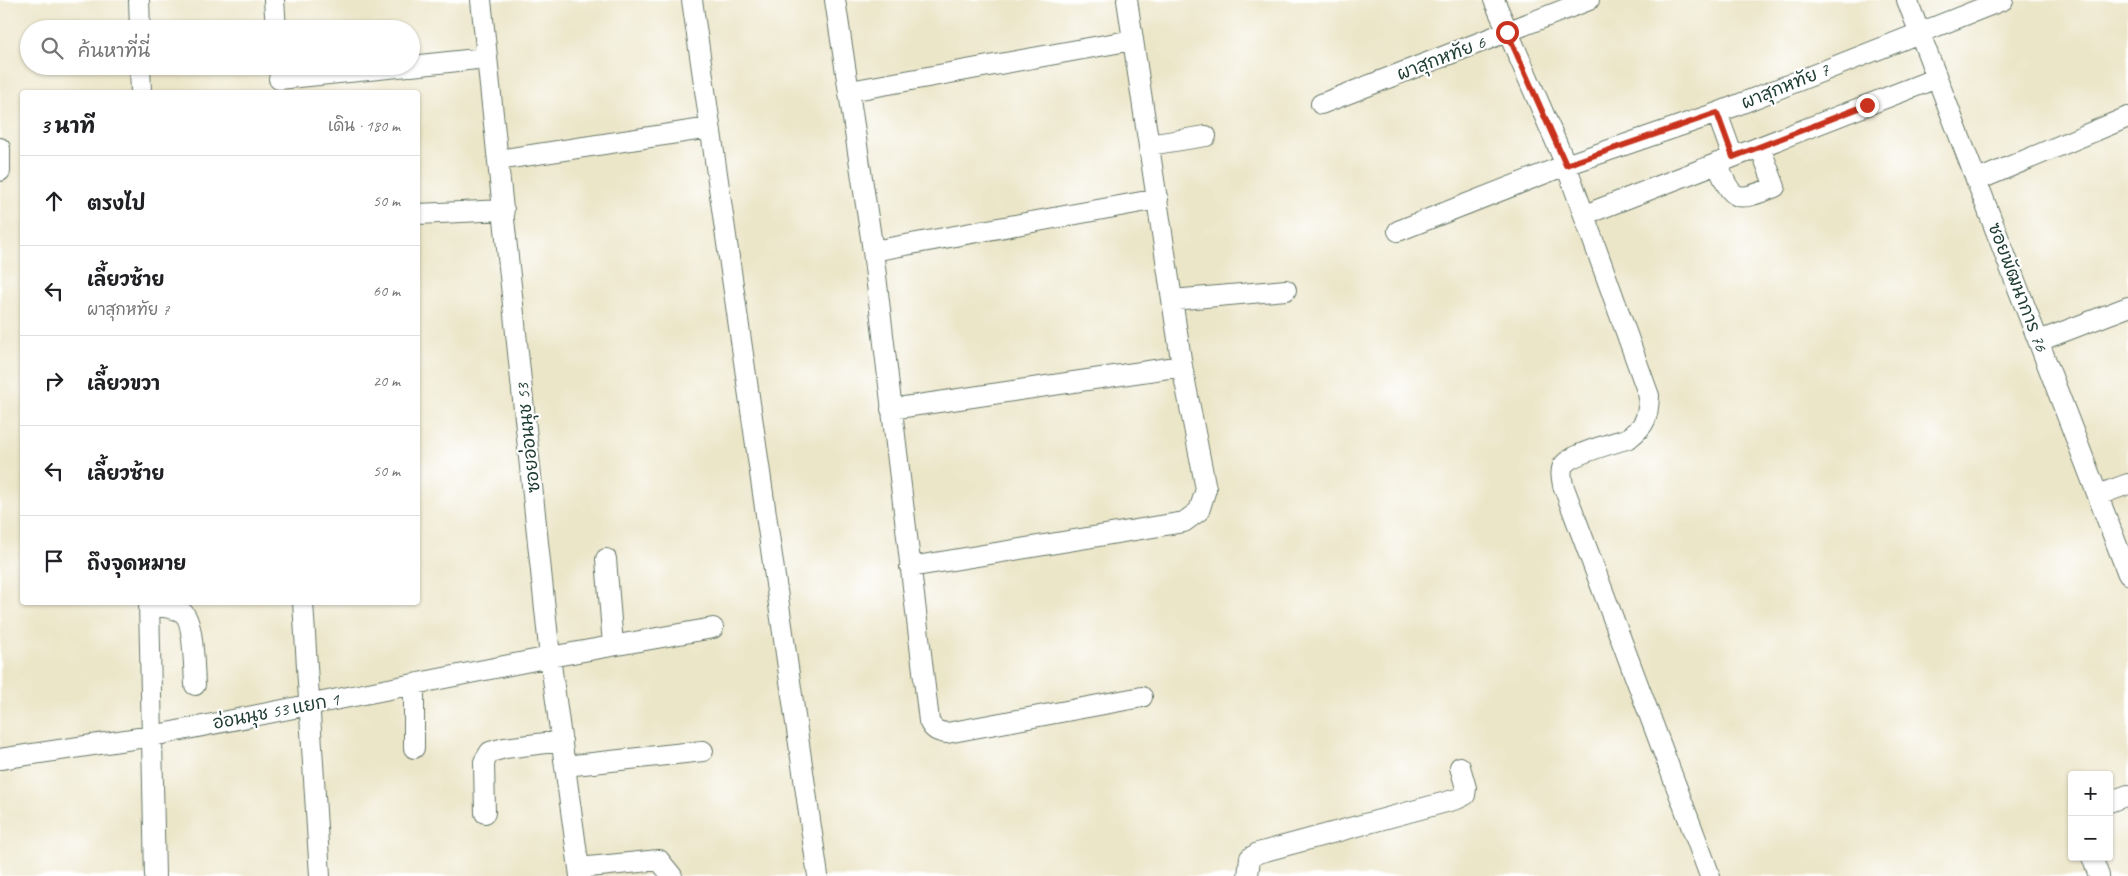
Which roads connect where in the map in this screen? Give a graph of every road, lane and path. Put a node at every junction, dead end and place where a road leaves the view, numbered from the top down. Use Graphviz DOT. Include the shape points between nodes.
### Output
graph roads {
  1 [pos="139,0"];
  2 [pos="274,0"];
  3 [pos="481,0"];
  4 [pos="692,0"];
  5 [pos="835,0"];
  6 [pos="1126,0"];
  7 [pos="1494,0"];
  8 [pos="1589,0"];
  9 [pos="1907,0"];
  10 [pos="2003,0"];
  11 [pos="140,20"];
  12 [pos="275,20"];
  13 [pos="1507,32"];
  14 [pos="1920,32"];
  15 [pos="1133,40"];
  16 [pos="486,58"];
  17 [pos="420,65"];
  18 [pos="140,75"];
  19 [pos="319,75"];
  20 [pos="1937,78"];
  21 [pos="279,79"];
  22 [pos="141,90"];
  23 [pos="850,91"];
  24 [pos="1321,104"];
  25 [pos="1717,113"];
  26 [pos="2128,117"];
  27 [pos="710,128"];
  28 [pos="1206,136"];
  29 [pos="1149,146"];
  30 [pos="1760,147"];
  31 [pos="0,148"];
  32 [pos="498,160"];
  33 [pos="1725,160"];
  34 [pos="1566,165"];
  35 [pos="0,171"];
  36 [pos="1978,180"];
  37 [pos="1158,199"];
  38 [pos="504,210"];
  39 [pos="1598,210"];
  40 [pos="420,214"];
  41 [pos="1398,231"];
  42 [pos="873,251"];
  43 [pos="1286,290"];
  44 [pos="1172,300"];
  45 [pos="2128,306"];
  46 [pos="2039,341"];
  47 [pos="1182,366"];
  48 [pos="891,409"];
  49 [pos="2128,484"];
  50 [pos="2098,495"];
  51 [pos="606,559"];
  52 [pos="910,568"];
  53 [pos="2128,574"];
  54 [pos="149,605"];
  55 [pos="153,605"];
  56 [pos="303,605"];
  57 [pos="714,628"];
  58 [pos="613,645"];
  59 [pos="550,657"];
  60 [pos="414,684"];
  61 [pos="195,685"];
  62 [pos="1142,697"];
  63 [pos="308,705"];
  64 [pos="152,736"];
  65 [pos="562,741"];
  66 [pos="414,748"];
  67 [pos="703,752"];
  68 [pos="0,759"];
  69 [pos="565,766"];
  70 [pos="1460,767"];
  71 [pos="2128,795"];
  72 [pos="2113,801"];
  73 [pos="485,812"];
  74 [pos="2093,861"];
  75 [pos="580,872"];
  76 [pos="155,876"];
  77 [pos="320,876"];
  78 [pos="672,876"];
  79 [pos="818,876"];
  80 [pos="1248,876"];
  81 [pos="1710,876"];
  82 [pos="2099,876"];
  1 -- 11 [label="street"];
  2 -- 12 [label="street"];
  3 -- 16 [label="street, ซอยอ่อนนุช 53"];
  4 -- 27 [label="street"];
  5 -- 23 [label="street"];
  6 -- 15 [label="street"];
  7 -- 13 [label="street"];
  8 -- 13 [label="street, ผาสุกหทัย 6"];
  9 -- 14 [label="street, ซอยพัฒนาการ 76"];
  10 -- 14 [label="street, ผาสุกหทัย 7"];
  13 -- 24 [label="street, ผาสุกหทัย 6"];
  13 -- 34 [label="street"];
  14 -- 20 [label="street, ซอยพัฒนาการ 76"];
  14 -- 25 [label="street, ผาสุกหทัย 7"];
  15 -- 23 [label="street"];
  15 -- 29 [label="street"];
  16 -- 17 [label="street"];
  16 -- 32 [label="street, ซอยอ่อนนุช 53"];
  18 -- 22 [label="street"];
  19 -- 21 [label="street"];
  20 -- 30 [label="street"];
  20 -- 36 [label="street, ซอยพัฒนาการ 76"];
  23 -- 42 [label="street"];
  25 -- 33 [label="street"];
  25 -- 34 [label="street, ผาสุกหทัย 7"];
  26 -- 36 [label="street"];
  27 -- 32 [label="street"];
  27 -- 79 [label="street"];
  28 -- 29 [label="street"];
  29 -- 37 [label="street"];
  30 -- 33 [label="street"];
  30 -- 33 [label="street" via="1775,187 1766,191 1747,198 1736,196 1727,188"];
  31 -- 35 [label="street"];
  32 -- 38 [label="street, ซอยอ่อนนุช 53"];
  33 -- 39 [label="street"];
  34 -- 41 [label="street, ผาสุกหทัย 7"];
  34 -- 81 [label="street" via="1649,396 1644,424 1629,438 1572,457 1563,464 1563,485"];
  36 -- 46 [label="street, ซอยพัฒนาการ 76"];
  37 -- 42 [label="street"];
  37 -- 44 [label="street"];
  38 -- 40 [label="street"];
  38 -- 59 [label="street, ซอยอ่อนนุช 53"];
  42 -- 48 [label="street"];
  43 -- 44 [label="street"];
  44 -- 47 [label="street"];
  45 -- 46 [label="street"];
  46 -- 50 [label="street, ซอยพัฒนาการ 76"];
  47 -- 48 [label="street"];
  47 -- 52 [label="street" via="1206,488 1199,511 1184,522"];
  48 -- 52 [label="street"];
  49 -- 50 [label="street"];
  50 -- 53 [label="street, ซอยพัฒนาการ 76"];
  51 -- 58 [label="street"];
  52 -- 62 [label="street" via="929,721 939,732"];
  54 -- 64 [label="street"];
  55 -- 61 [label="street" via="186,614 190,624"];
  56 -- 63 [label="street"];
  57 -- 58 [label="street, อ่อนนุช 53 แยก 1"];
  58 -- 59 [label="street, อ่อนนุช 53 แยก 1"];
  59 -- 60 [label="street, อ่อนนุช 53 แยก 1"];
  59 -- 65 [label="street, ซอยอ่อนนุช 53"];
  60 -- 63 [label="street, อ่อนนุช 53 แยก 1"];
  60 -- 66 [label="street"];
  63 -- 64 [label="street, อ่อนนุช 53 แยก 1"];
  63 -- 77 [label="street"];
  64 -- 68 [label="street, อ่อนนุช 53 แยก 1"];
  64 -- 76 [label="street"];
  65 -- 69 [label="street, ซอยอ่อนนุช 53"];
  65 -- 73 [label="street" via="490,752 484,762"];
  67 -- 69 [label="street"];
  69 -- 75 [label="street, ซอยอ่อนนุช 53"];
  70 -- 80 [label="street" via="1466,788 1465,795 1457,800 1258,853 1250,858"];
  71 -- 72 [label="street"];
  74 -- 82 [label="street"];
  75 -- 78 [label="street" via="658,860"];
}
